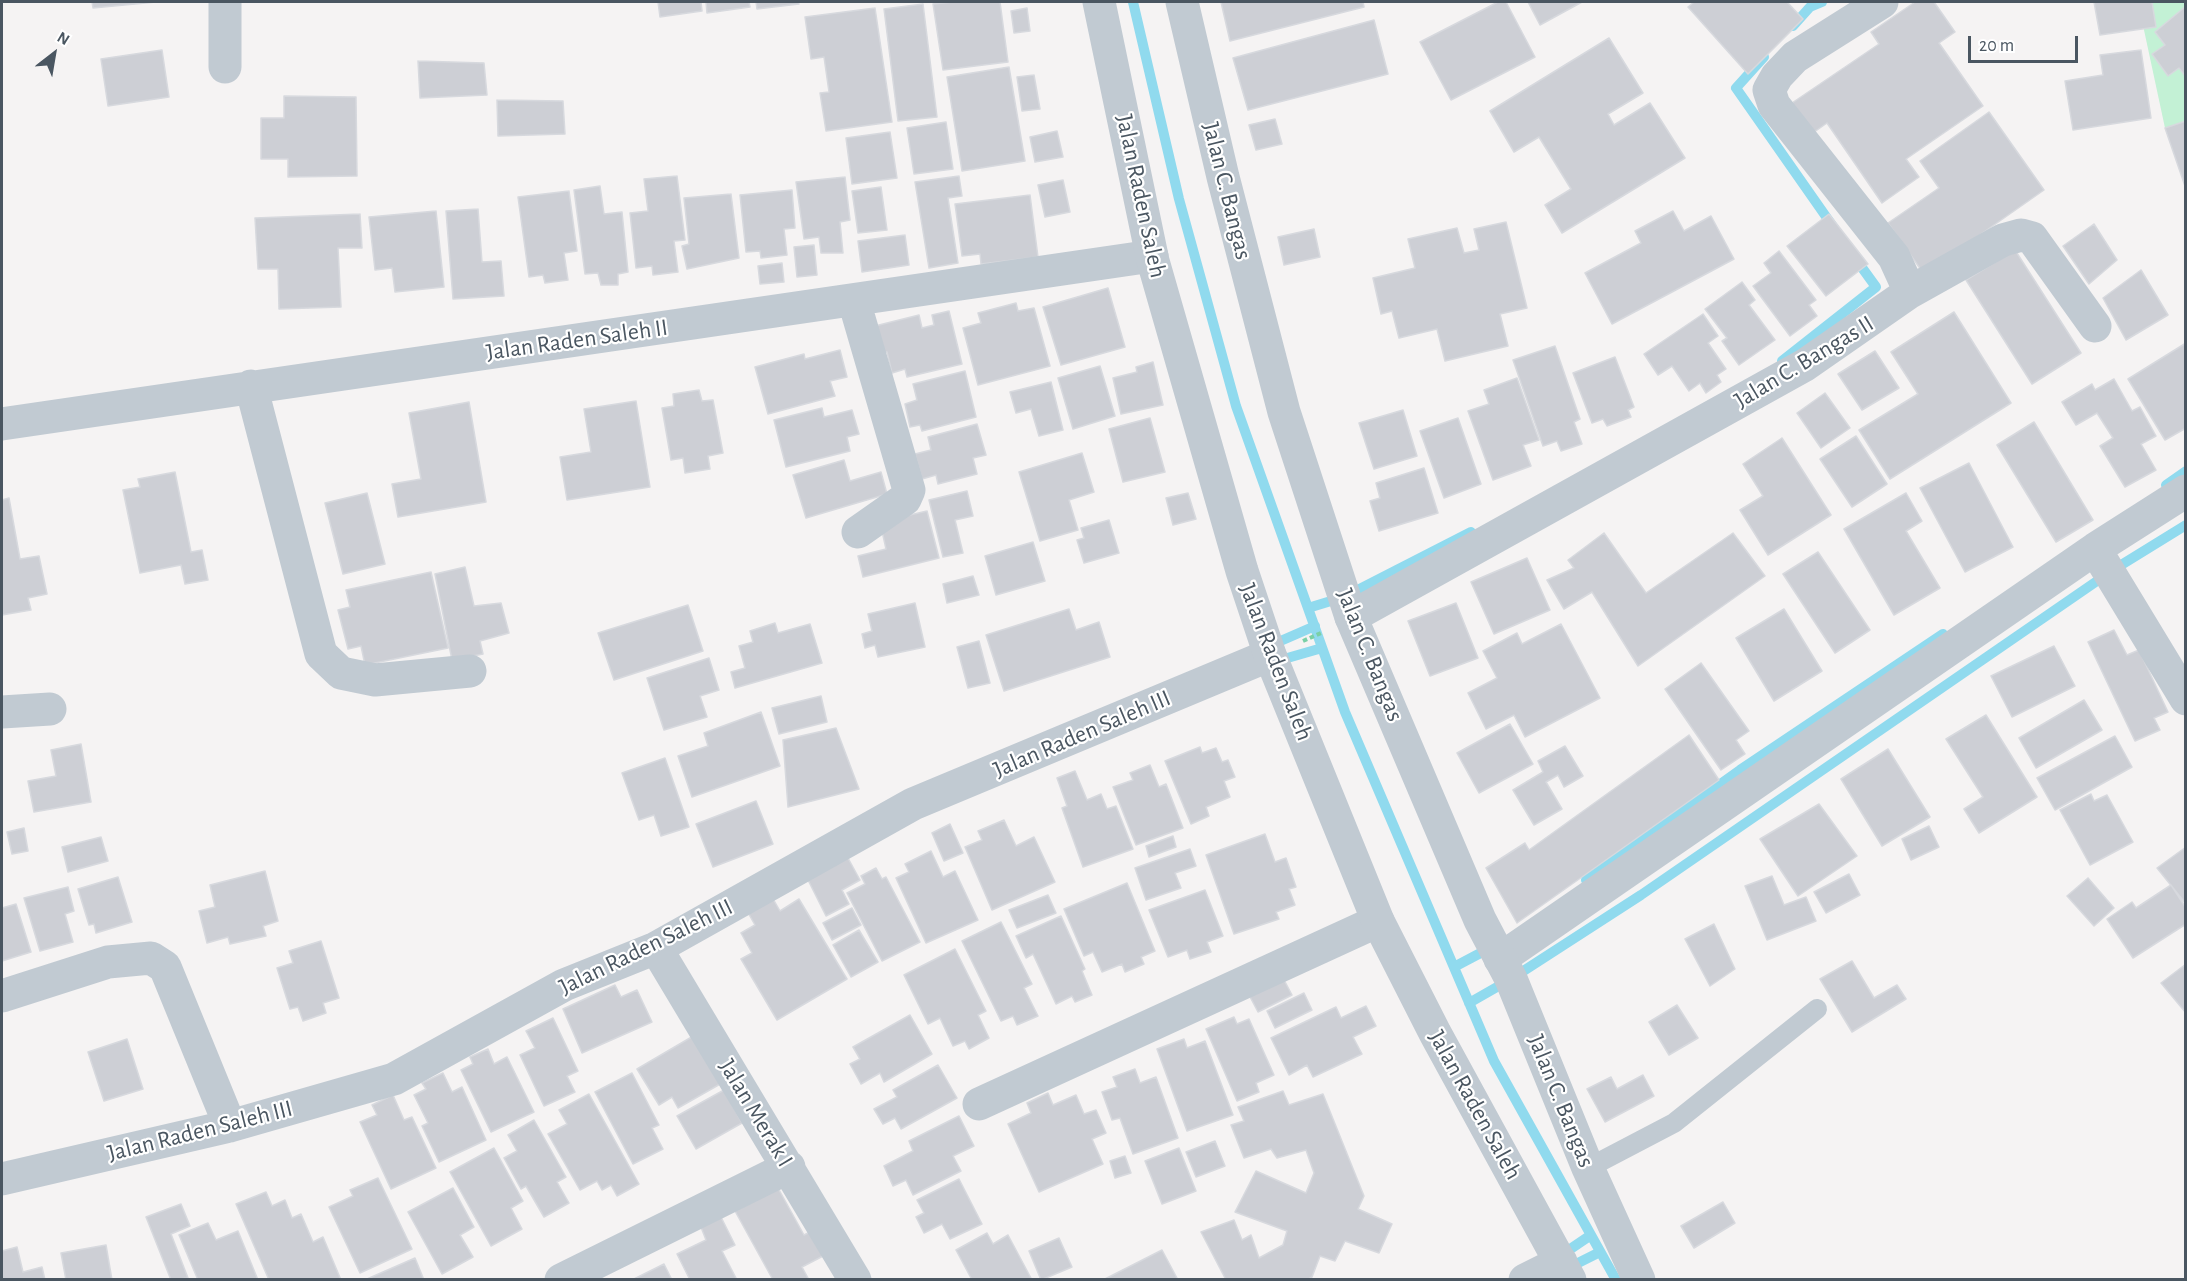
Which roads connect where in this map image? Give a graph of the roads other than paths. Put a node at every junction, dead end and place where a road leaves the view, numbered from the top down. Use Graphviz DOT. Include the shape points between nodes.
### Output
graph roads {
  1 [pos="225,2"];
  2 [pos="1100,2"];
  3 [pos="1182,2"];
  4 [pos="1882,2"];
  5 [pos="225,67"];
  6 [pos="1149,245"];
  7 [pos="1910,292"];
  8 [pos="854,301"];
  9 [pos="2095,327"];
  10 [pos="250,386"];
  11 [pos="2,424"];
  12 [pos="2186,491"];
  13 [pos="858,532"];
  14 [pos="2095,549"];
  15 [pos="1341,624"];
  16 [pos="1283,650"];
  17 [pos="470,671"];
  18 [pos="2186,699"];
  19 [pos="50,709"];
  20 [pos="2,712"];
  21 [pos="1378,921"];
  22 [pos="656,948"];
  23 [pos="1500,959"];
  24 [pos="2,996"];
  25 [pos="1817,1009"];
  26 [pos="979,1104"];
  27 [pos="230,1126"];
  28 [pos="789,1167"];
  29 [pos="1588,1168"];
  30 [pos="2,1179"];
  31 [pos="1566,1271"];
  32 [pos="561,1280"];
  33 [pos="855,1280"];
  34 [pos="1526,1280"];
  35 [pos="1639,1280"];
  1 -- 5 [label="street"];
  2 -- 6 [label="street, Jalan Raden Saleh"];
  3 -- 15 [label="street, Jalan C. Bangas"];
  4 -- 7 [label="street" via="1795,57 1768,90 1774,105 1894,257"];
  6 -- 8 [label="street, Jalan Raden Saleh II"];
  6 -- 16 [label="street, Jalan Raden Saleh" via="1242,572"];
  7 -- 9 [label="street, Jalan C. Bangas II" via="2003,240 2021,235 2032,238"];
  7 -- 15 [label="street, Jalan C. Bangas II" via="1805,365"];
  8 -- 10 [label="street, Jalan Raden Saleh II"];
  8 -- 13 [label="street" via="909,490 905,499"];
  10 -- 11 [label="street, Jalan Raden Saleh II"];
  10 -- 17 [label="street" via="321,654 341,673 375,680"];
  12 -- 14 [label="street"];
  14 -- 18 [label="street"];
  14 -- 23 [label="street"];
  15 -- 23 [label="street, Jalan C. Bangas"];
  16 -- 21 [label="street, Jalan Raden Saleh"];
  16 -- 22 [label="street, Jalan Raden Saleh III" via="913,804"];
  19 -- 20 [label="street"];
  21 -- 26 [label="street"];
  21 -- 31 [label="street, Jalan Raden Saleh"];
  22 -- 27 [label="street, Jalan Raden Saleh III" via="564,985 394,1079"];
  22 -- 28 [label="street, Jalan Merak I"];
  23 -- 29 [label="street, Jalan C. Bangas"];
  24 -- 27 [label="street" via="108,962 151,958 165,967"];
  25 -- 29 [label="lane" via="1674,1123"];
  27 -- 30 [label="street, Jalan Raden Saleh III"];
  28 -- 32 [label="street"];
  28 -- 33 [label="street, Jalan Merak I"];
  29 -- 35 [label="street, Jalan C. Bangas"];
  31 -- 34 [label="street"];
}
